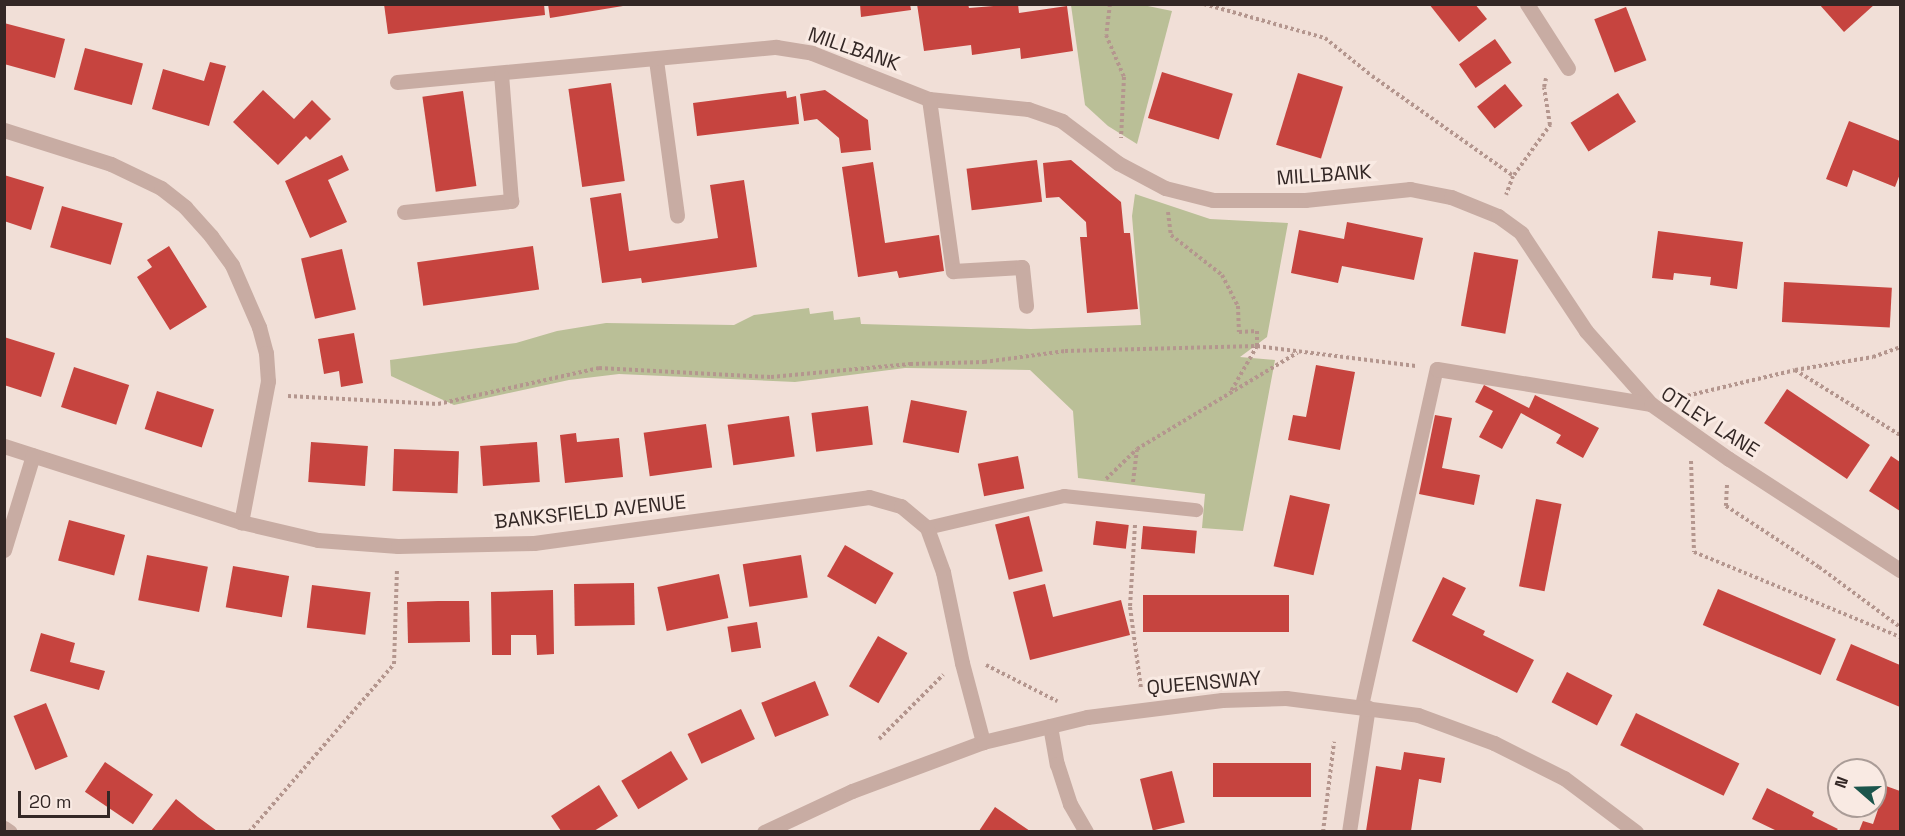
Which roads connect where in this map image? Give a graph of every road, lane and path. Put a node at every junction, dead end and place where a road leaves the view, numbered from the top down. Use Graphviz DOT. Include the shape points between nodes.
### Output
graph roads {
  1 [pos="1110,4"];
  2 [pos="1204,4"];
  3 [pos="1527,4"];
  4 [pos="1552,42"];
  5 [pos="656,60"];
  6 [pos="1568,68"];
  7 [pos="501,74"];
  8 [pos="397,82"];
  9 [pos="929,99"];
  10 [pos="4,130"];
  11 [pos="1118,163"];
  12 [pos="1514,176"];
  13 [pos="1165,188"];
  14 [pos="404,212"];
  15 [pos="677,216"];
  16 [pos="1498,216"];
  17 [pos="1026,306"];
  18 [pos="1257,346"];
  19 [pos="1900,347"];
  20 [pos="1298,353"];
  21 [pos="1437,369"];
  22 [pos="1795,369"];
  23 [pos="1230,393"];
  24 [pos="266,395"];
  25 [pos="1651,404"];
  26 [pos="1690,430"];
  27 [pos="1900,435"];
  28 [pos="4,446"];
  29 [pos="1137,449"];
  30 [pos="33,455"];
  31 [pos="1729,459"];
  32 [pos="1086,498"];
  33 [pos="1134,504"];
  34 [pos="1196,510"];
  35 [pos="241,522"];
  36 [pos="927,528"];
  37 [pos="398,546"];
  38 [pos="4,550"];
  39 [pos="1900,570"];
  40 [pos="1900,627"];
  41 [pos="1900,637"];
  42 [pos="962,663"];
  43 [pos="1365,707"];
  44 [pos="1143,709"];
  45 [pos="1087,717"];
  46 [pos="1050,726"];
  47 [pos="879,739"];
  48 [pos="983,742"];
  49 [pos="1334,742"];
  50 [pos="4,828"];
  51 [pos="10,831"];
  52 [pos="249,831"];
  53 [pos="764,831"];
  54 [pos="1086,831"];
  55 [pos="1323,831"];
  56 [pos="1349,831"];
  57 [pos="1636,831"];
  1 -- 11 [label="path" via="1106,35 1124,77"];
  2 -- 12 [label="path" via="1325,38"];
  3 -- 4 [label="street"];
  4 -- 6 [label="street"];
  4 -- 12 [label="path" via="1544,87 1550,125"];
  5 -- 7 [label="street, MILLBANK"];
  5 -- 9 [label="street, MILLBANK" via="776,47 812,53"];
  5 -- 15 [label="street"];
  7 -- 8 [label="street, MILLBANK"];
  7 -- 14 [label="street" via="511,201"];
  9 -- 11 [label="street, MILLBANK" via="1028,109 1062,121"];
  9 -- 17 [label="street" via="953,271 1022,267"];
  10 -- 24 [label="street" via="135,174 185,207 232,265 249,298 266,353"];
  11 -- 13 [label="street, MILLBANK"];
  12 -- 16 [label="path"];
  13 -- 16 [label="street, MILLBANK" via="1213,200 1305,200 1410,189 1451,197"];
  13 -- 18 [label="path" via="1171,235 1222,275 1238,306 1239,332 1257,332"];
  16 -- 25 [label="street, MILLBANK" via="1521,233 1586,331"];
  18 -- 20 [label="path"];
  18 -- 23 [label="path"];
  18 -- 24 [label="path" via="1065,351 984,362 771,376 599,368 438,404"];
  19 -- 22 [label="path" via="1873,357"];
  20 -- 21 [label="path"];
  20 -- 23 [label="path"];
  21 -- 25 [label="street, OTLEY LANE"];
  21 -- 43 [label="lane"];
  22 -- 25 [label="path"];
  22 -- 27 [label="path"];
  23 -- 29 [label="path"];
  24 -- 35 [label="street"];
  25 -- 26 [label="street, OTLEY LANE"];
  26 -- 31 [label="street, OTLEY LANE"];
  26 -- 41 [label="path" via="1694,552"];
  28 -- 30 [label="street, BANKSFIELD AVENUE"];
  29 -- 32 [label="path"];
  29 -- 33 [label="path"];
  30 -- 35 [label="street, BANKSFIELD AVENUE"];
  30 -- 38 [label="street"];
  31 -- 39 [label="street, OTLEY LANE"];
  31 -- 40 [label="path" via="1726,506 1819,567"];
  32 -- 33 [label="lane"];
  32 -- 36 [label="lane" via="1064,496"];
  33 -- 34 [label="lane"];
  33 -- 44 [label="path" via="1130,607"];
  35 -- 37 [label="street, BANKSFIELD AVENUE" via="318,540"];
  36 -- 37 [label="street, BANKSFIELD AVENUE" via="901,506 869,497 534,543"];
  36 -- 42 [label="street, BANKSFIELD AVENUE" via="943,572"];
  37 -- 52 [label="path" via="394,664"];
  42 -- 45 [label="path" via="975,659"];
  42 -- 47 [label="path" via="951,667"];
  42 -- 48 [label="street, BANKSFIELD AVENUE"];
  43 -- 44 [label="street, QUEENSWAY" via="1286,698"];
  43 -- 56 [label="street"];
  43 -- 57 [label="street, QUEENSWAY" via="1418,715 1494,743 1564,778"];
  44 -- 45 [label="street, QUEENSWAY"];
  45 -- 46 [label="street, QUEENSWAY"];
  46 -- 48 [label="street, QUEENSWAY"];
  46 -- 54 [label="street" via="1070,804"];
  48 -- 53 [label="street, QUEENSWAY" via="852,791"];
  49 -- 55 [label="path"];
  50 -- 51 [label="street"];
}
